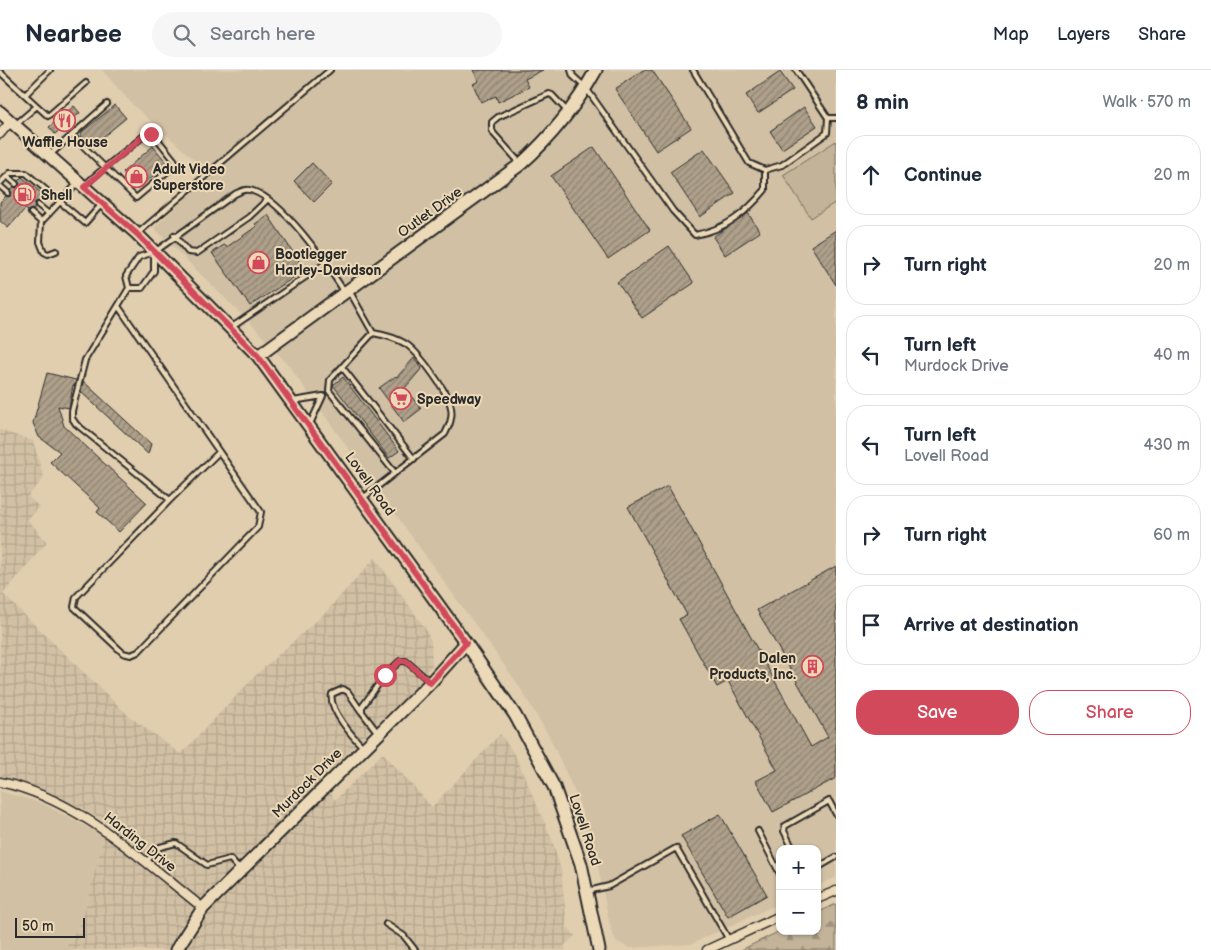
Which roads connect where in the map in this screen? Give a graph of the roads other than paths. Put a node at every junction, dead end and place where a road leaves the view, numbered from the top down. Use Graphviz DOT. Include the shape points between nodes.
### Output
graph roads {
  1 [pos="50,70"];
  2 [pos="320,70"];
  3 [pos="330,70"];
  4 [pos="571,70"];
  5 [pos="596,70"];
  6 [pos="693,70"];
  7 [pos="796,70"];
  8 [pos="0,72"];
  9 [pos="322,77"];
  10 [pos="86,83"];
  11 [pos="586,88"];
  12 [pos="25,94"];
  13 [pos="107,104"];
  14 [pos="37,106"];
  15 [pos="0,112"];
  16 [pos="569,113"];
  17 [pos="828,118"];
  18 [pos="836,118"];
  19 [pos="13,123"];
  20 [pos="0,134"];
  21 [pos="72,135"];
  22 [pos="49,156"];
  23 [pos="521,164"];
  24 [pos="106,167"];
  25 [pos="765,170"];
  26 [pos="7,176"];
  27 [pos="16,184"];
  28 [pos="0,185"];
  29 [pos="81,185"];
  30 [pos="8,193"];
  31 [pos="267,200"];
  32 [pos="60,202"];
  33 [pos="103,204"];
  34 [pos="38,205"];
  35 [pos="31,213"];
  36 [pos="49,214"];
  37 [pos="41,222"];
  38 [pos="137,234"];
  39 [pos="174,236"];
  40 [pos="56,251"];
  41 [pos="154,252"];
  42 [pos="327,264"];
  43 [pos="129,288"];
  44 [pos="347,292"];
  45 [pos="118,306"];
  46 [pos="230,328"];
  47 [pos="372,334"];
  48 [pos="258,356"];
  49 [pos="342,367"];
  50 [pos="329,391"];
  51 [pos="323,396"];
  52 [pos="292,402"];
  53 [pos="309,426"];
  54 [pos="219,452"];
  55 [pos="414,458"];
  56 [pos="395,473"];
  57 [pos="363,499"];
  58 [pos="170,500"];
  59 [pos="466,643"];
  60 [pos="430,683"];
  61 [pos="362,712"];
  62 [pos="378,734"];
  63 [pos="364,748"];
  64 [pos="0,782"];
  65 [pos="836,814"];
  66 [pos="758,831"];
  67 [pos="792,845"];
  68 [pos="836,858"];
  69 [pos="146,862"];
  70 [pos="776,866"];
  71 [pos="821,866"];
  72 [pos="240,871"];
  73 [pos="588,891"];
  74 [pos="836,891"];
  75 [pos="821,897"];
  76 [pos="203,908"];
  77 [pos="776,918"];
  78 [pos="386,924"];
  79 [pos="729,940"];
  80 [pos="176,950"];
  81 [pos="415,950"];
  82 [pos="599,950"];
  83 [pos="707,950"];
  1 -- 12 [label="lane"];
  2 -- 9 [label="lane"];
  3 -- 9 [label="lane"];
  4 -- 11 [label="lane"];
  5 -- 11 [label="main road, Outlet Drive"];
  6 -- 25 [label="lane" via="750,163"];
  7 -- 17 [label="lane"];
  8 -- 12 [label="lane"];
  9 -- 38 [label="lane"];
  10 -- 14 [label="lane" via="48,116"];
  11 -- 16 [label="main road, Outlet Drive"];
  11 -- 25 [label="lane" via="672,211 696,235 713,231 747,211 765,190"];
  12 -- 14 [label="lane"];
  13 -- 21 [label="lane"];
  14 -- 19 [label="lane"];
  15 -- 19 [label="main road, Lovell Road"];
  16 -- 23 [label="main road, Outlet Drive"];
  16 -- 23 [label="lane" via="549,94 492,122 494,134"];
  17 -- 18 [label="lane"];
  17 -- 25 [label="lane" via="827,133 782,165"];
  19 -- 20 [label="street"];
  19 -- 22 [label="main road, Lovell Road"];
  21 -- 22 [label="lane"];
  21 -- 24 [label="lane"];
  22 -- 29 [label="main road, Lovell Road"];
  23 -- 44 [label="main road, Outlet Drive"];
  24 -- 24 [label="lane" via="146,134 155,136 175,161 175,165 136,198"];
  24 -- 29 [label="lane"];
  26 -- 27 [label="lane"];
  26 -- 28 [label="lane"];
  26 -- 32 [label="lane" via="26,173"];
  28 -- 30 [label="lane"];
  29 -- 32 [label="lane"];
  29 -- 33 [label="main road, Lovell Road"];
  31 -- 39 [label="lane" via="252,190 243,190"];
  31 -- 39 [label="lane" via="249,217 197,253 188,252"];
  31 -- 42 [label="lane" via="305,236"];
  32 -- 33 [label="lane" via="84,223"];
  32 -- 36 [label="lane"];
  33 -- 38 [label="main road, Lovell Road"];
  34 -- 36 [label="lane"];
  35 -- 37 [label="lane"];
  36 -- 37 [label="lane"];
  37 -- 40 [label="lane" via="40,242 44,252"];
  38 -- 41 [label="main road, Lovell Road"];
  39 -- 41 [label="lane"];
  41 -- 43 [label="lane" via="137,259 126,276"];
  41 -- 43 [label="lane" via="154,271 142,288"];
  41 -- 46 [label="main road, Lovell Road"];
  42 -- 44 [label="lane"];
  42 -- 46 [label="lane"];
  43 -- 45 [label="lane"];
  44 -- 47 [label="lane"];
  44 -- 48 [label="main road, Outlet Drive"];
  45 -- 54 [label="lane"];
  45 -- 58 [label="lane" via="85,360 72,418"];
  46 -- 48 [label="main road, Lovell Road"];
  47 -- 49 [label="lane"];
  47 -- 55 [label="lane" via="388,336 414,351 448,398 452,410 445,434"];
  48 -- 52 [label="main road, Lovell Road"];
  49 -- 50 [label="lane" via="330,380"];
  49 -- 55 [label="lane"];
  50 -- 51 [label="lane"];
  50 -- 56 [label="lane"];
  51 -- 52 [label="lane"];
  51 -- 53 [label="lane"];
  52 -- 53 [label="main road, Lovell Road"];
  53 -- 57 [label="main road, Lovell Road"];
  54 -- 58 [label="lane"];
  54 -- 58 [label="lane" via="261,512 258,527 138,652 131,655 123,653 74,607 76,597"];
  55 -- 56 [label="lane"];
  56 -- 57 [label="lane"];
  57 -- 59 [label="main road, Lovell Road"];
  59 -- 60 [label="main road, Murdock Drive"];
  59 -- 73 [label="main road, Lovell Road" via="515,715 554,787 582,864"];
  60 -- 61 [label="lane" via="414,666 400,661 364,702"];
  60 -- 62 [label="main road, Murdock Drive"];
  61 -- 62 [label="lane"];
  61 -- 63 [label="lane" via="348,692 343,689 332,694 334,708"];
  62 -- 63 [label="main road, Murdock Drive"];
  63 -- 72 [label="main road, Murdock Drive"];
  64 -- 69 [label="street, Harding Drive" via="18,786 93,820"];
  65 -- 67 [label="lane" via="829,801 785,826 784,831"];
  66 -- 70 [label="lane"];
  68 -- 71 [label="lane"];
  69 -- 72 [label="lane" via="160,847 176,843 201,862 208,865 230,859"];
  69 -- 76 [label="street, Harding Drive"];
  72 -- 76 [label="main road, Murdock Drive"];
  73 -- 79 [label="lane" via="609,886 676,848"];
  73 -- 82 [label="main road, Lovell Road"];
  74 -- 75 [label="street"];
  76 -- 80 [label="main road, Murdock Drive"];
  77 -- 79 [label="street"];
  78 -- 81 [label="lane" via="404,936"];
  79 -- 83 [label="street"];
}
